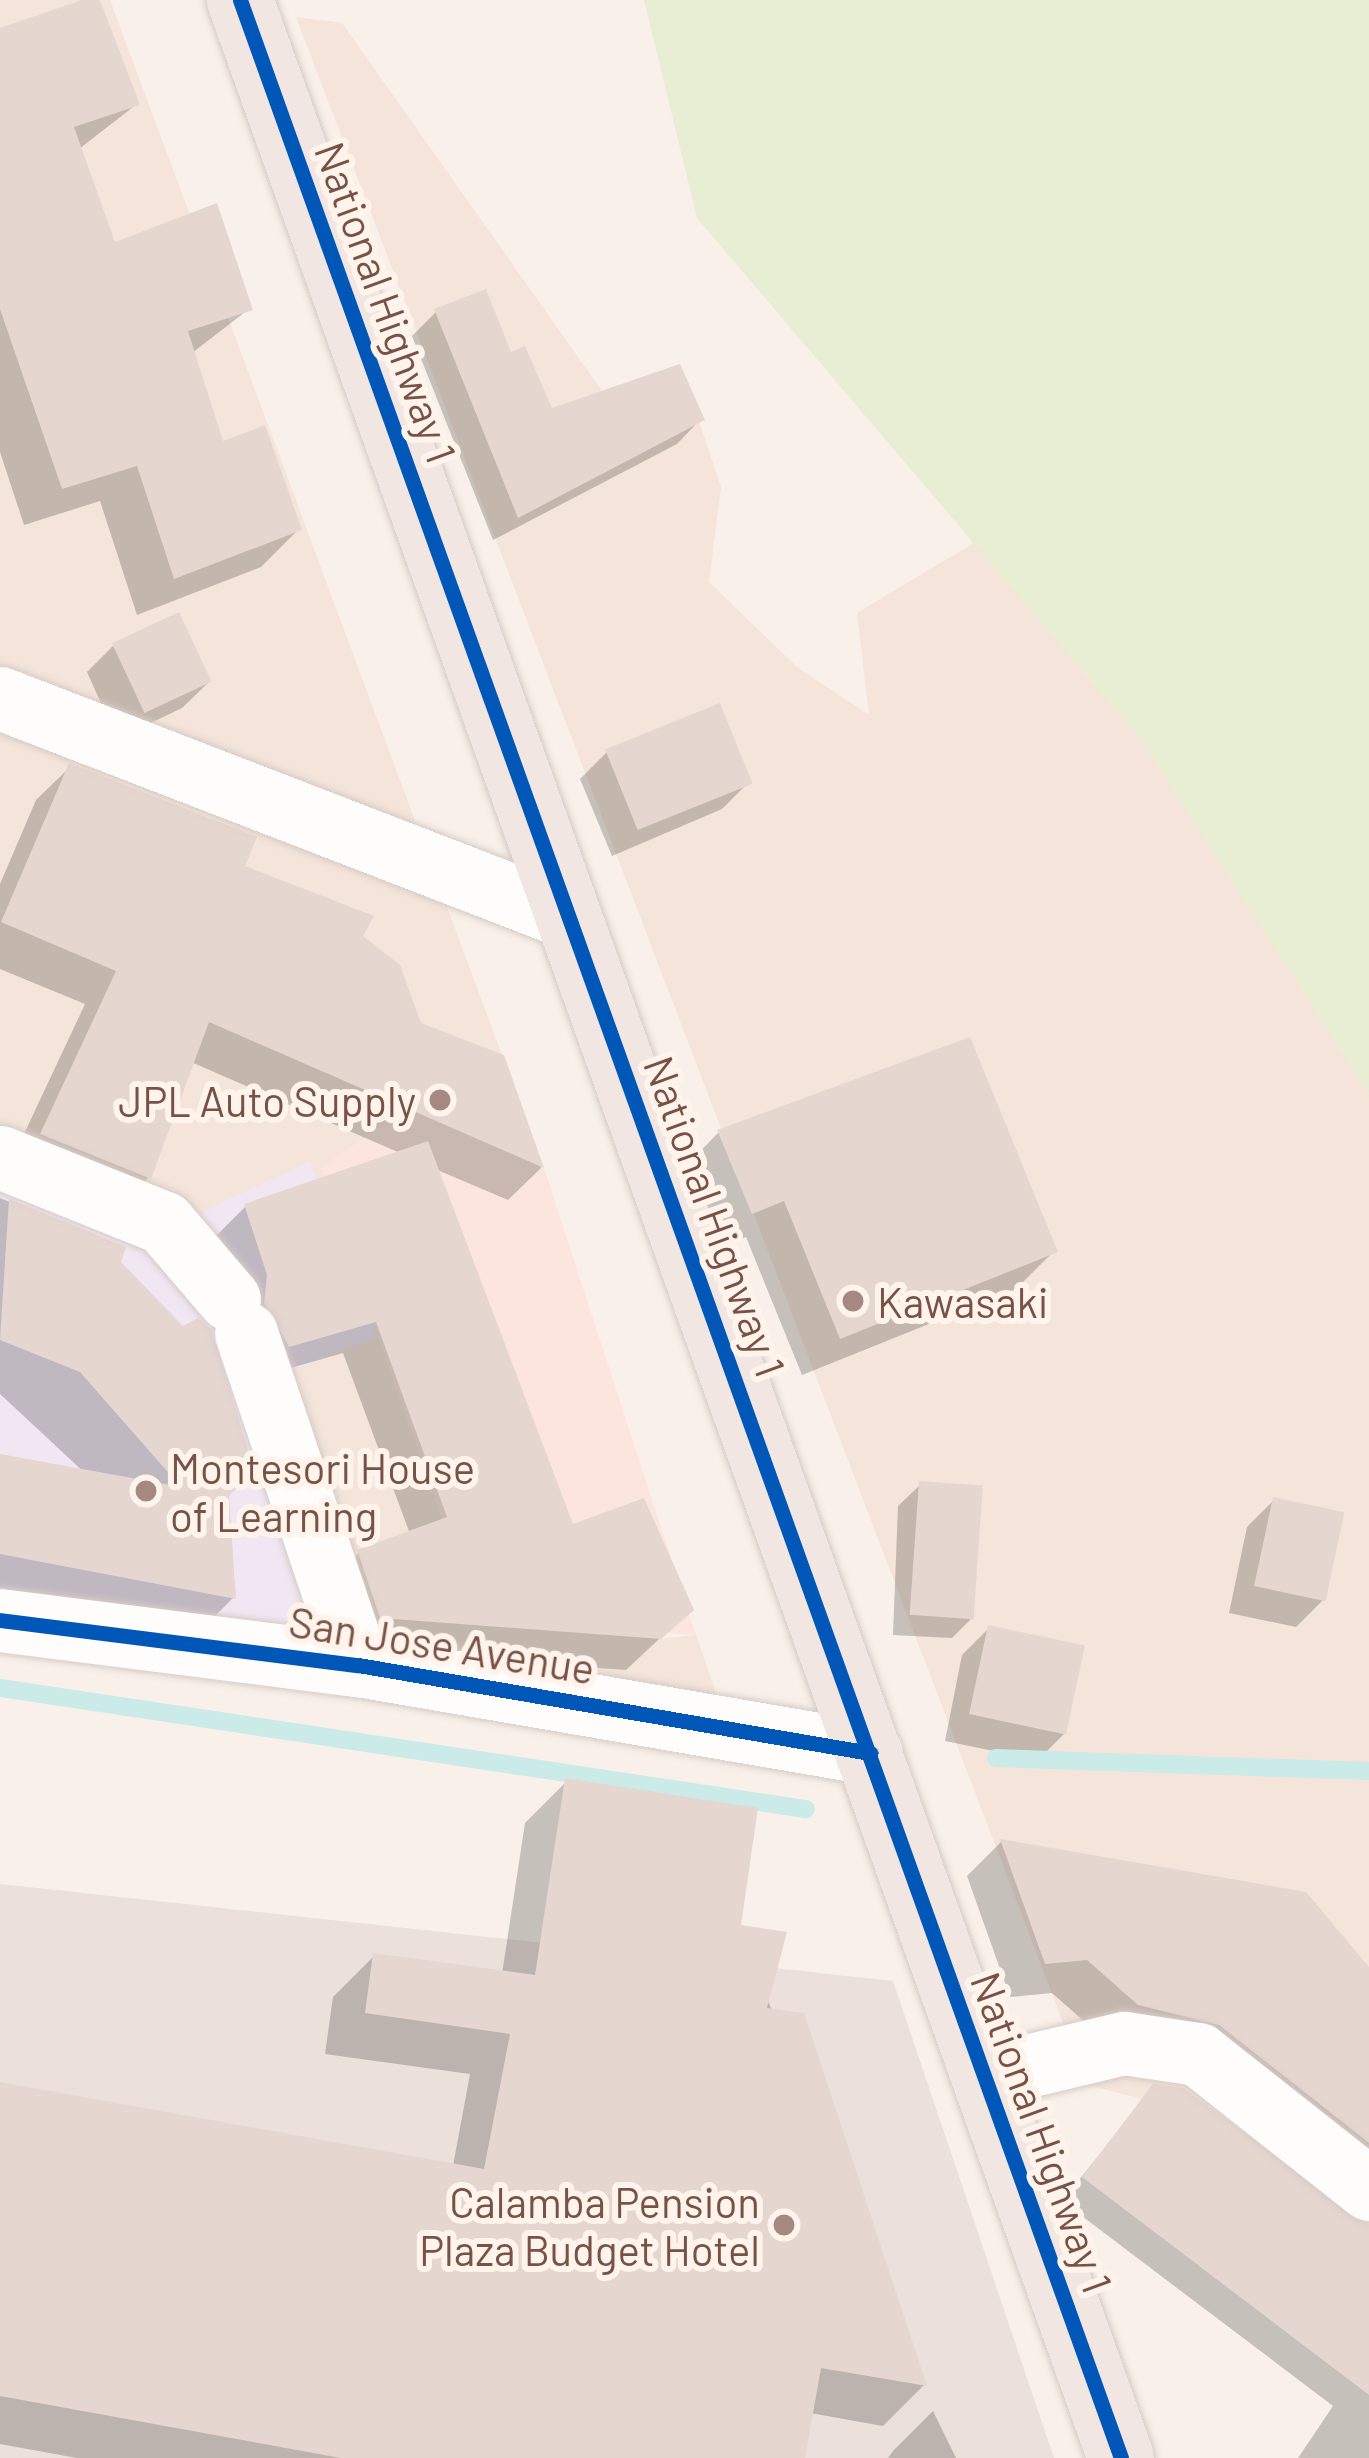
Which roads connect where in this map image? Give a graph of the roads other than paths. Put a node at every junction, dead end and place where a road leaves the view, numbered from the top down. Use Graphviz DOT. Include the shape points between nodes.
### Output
graph roads {
  1 [pos="240,0"];
  2 [pos="0,698"];
  3 [pos="570,918"];
  4 [pos="0,1157"];
  5 [pos="0,1619"];
  6 [pos="358,1665"];
  7 [pos="870,1753"];
  8 [pos="985,2076"];
  9 [pos="1369,2189"];
  10 [pos="1121,2458"];
  1 -- 3 [label="highway, National Highway 1"];
  2 -- 3 [label="street"];
  3 -- 7 [label="highway, National Highway 1"];
  4 -- 6 [label="street" via="164,1222 237,1316"];
  5 -- 6 [label="street, San Jose Avenue"];
  6 -- 7 [label="street, San Jose Avenue"];
  7 -- 8 [label="highway, National Highway 1"];
  8 -- 9 [label="street" via="1124,2044 1198,2054"];
  8 -- 10 [label="highway, National Highway 1"];
}
